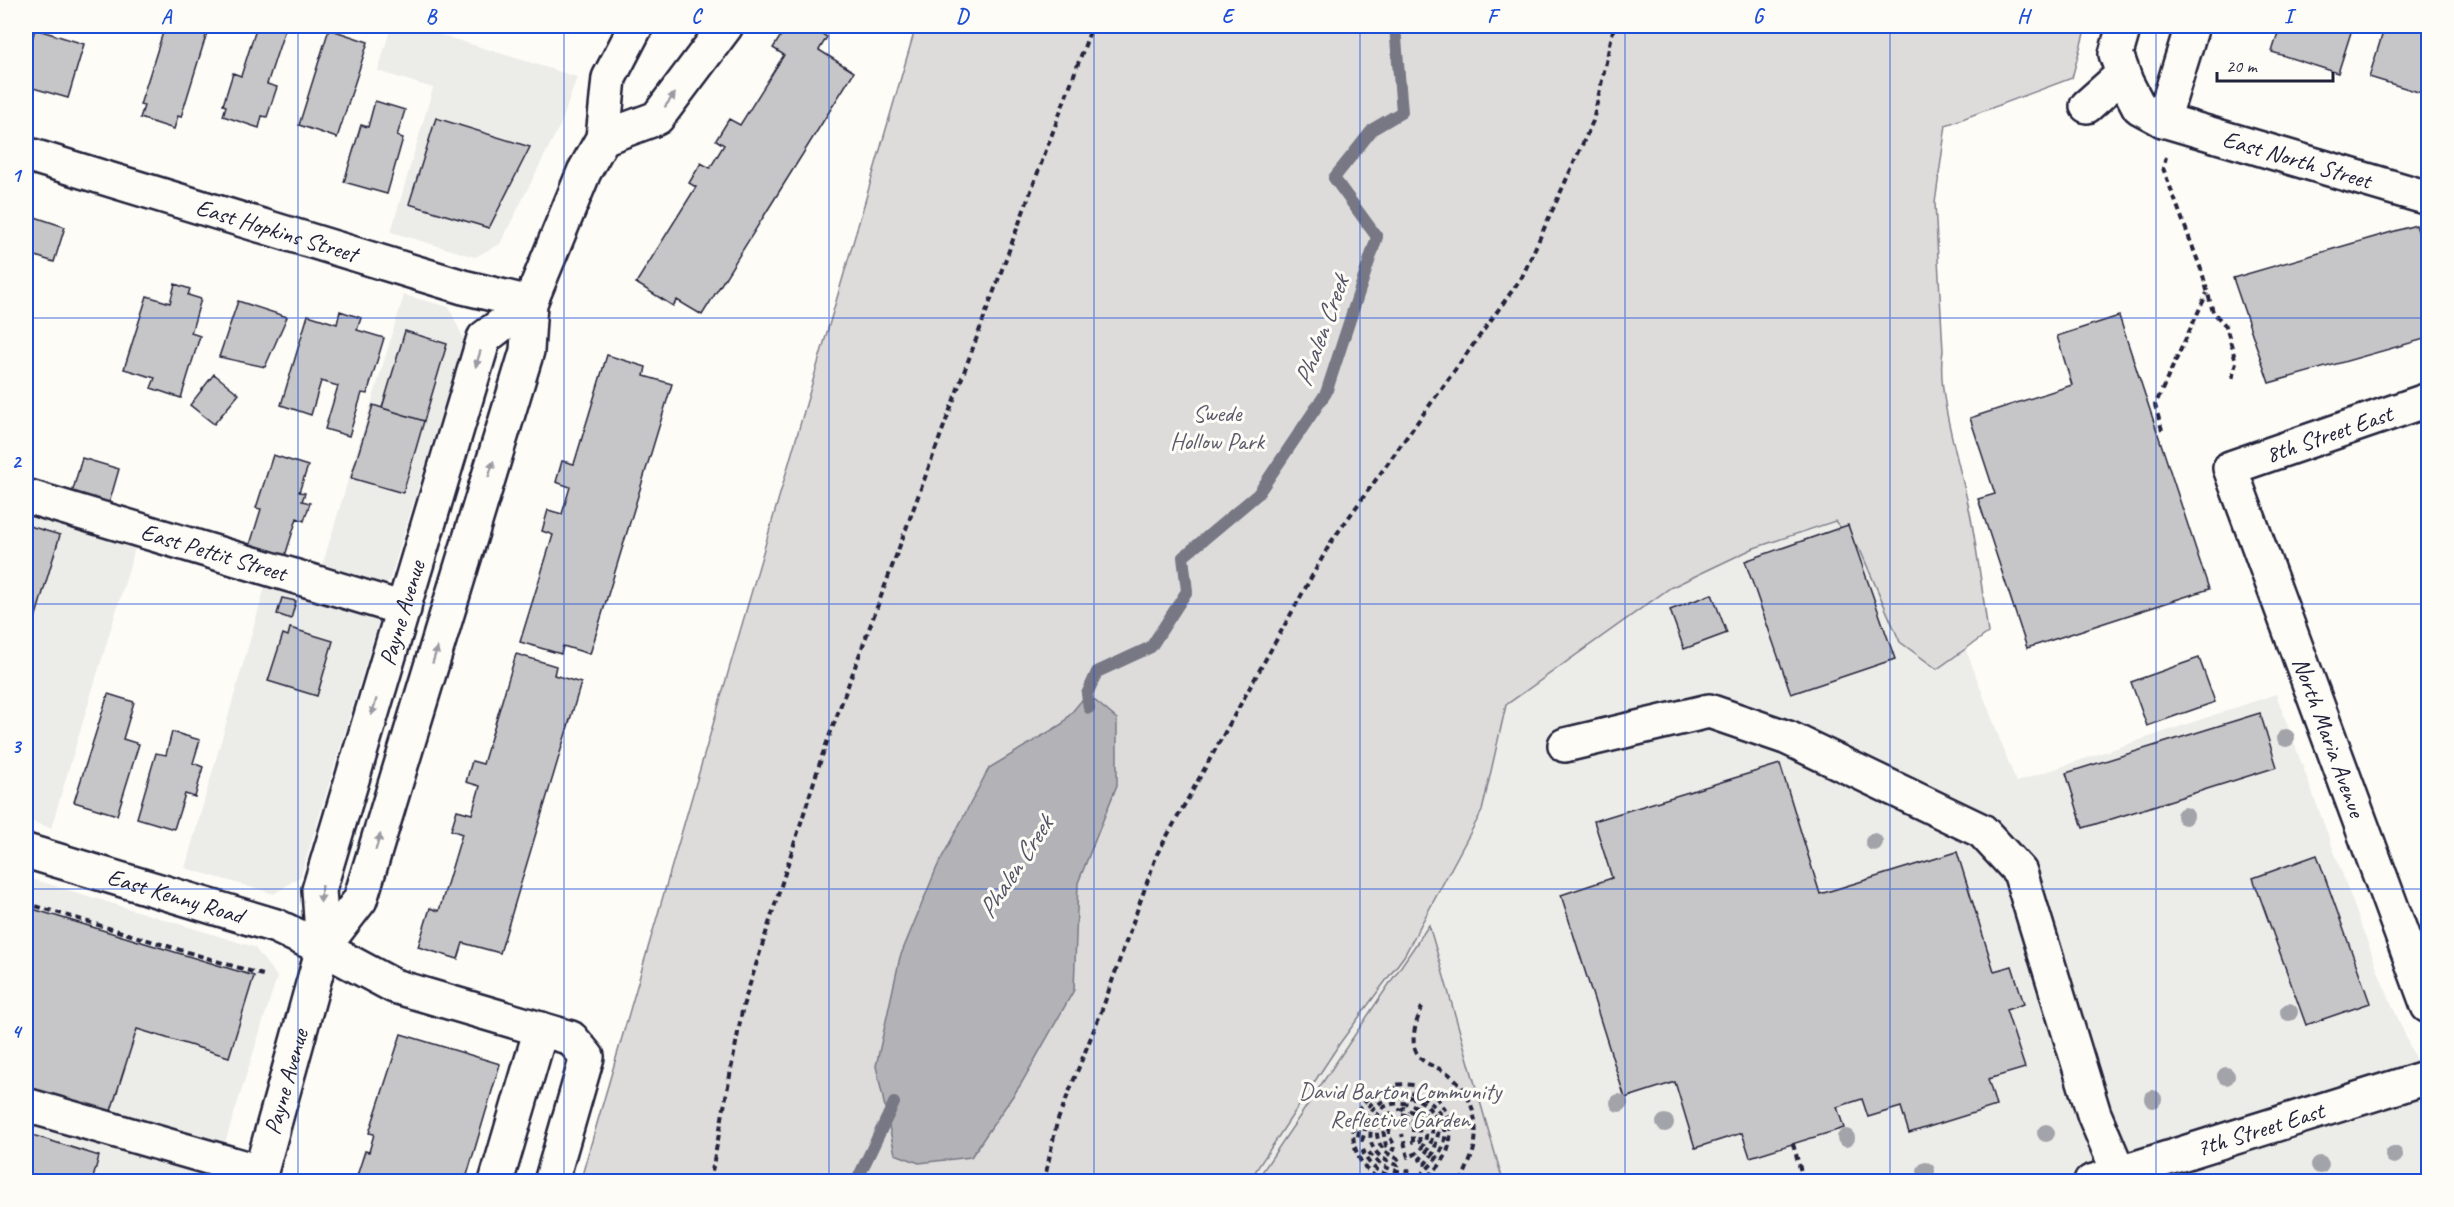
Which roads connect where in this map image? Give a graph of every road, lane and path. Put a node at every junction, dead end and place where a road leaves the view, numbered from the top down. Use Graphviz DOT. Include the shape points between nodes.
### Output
graph roads {
  1 [pos="636,26"];
  2 [pos="726,26"];
  3 [pos="1092,26"];
  4 [pos="1614,26"];
  5 [pos="2124,26"];
  6 [pos="2192,26"];
  7 [pos="2123,74"];
  8 [pos="2087,106"];
  9 [pos="2166,134"];
  10 [pos="603,138"];
  11 [pos="26,154"];
  12 [pos="2428,198"];
  13 [pos="2207,292"];
  14 [pos="530,303"];
  15 [pos="2232,380"];
  16 [pos="2428,400"];
  17 [pos="2163,430"];
  18 [pos="2230,468"];
  19 [pos="26,496"];
  20 [pos="404,609"];
  21 [pos="1565,745"];
  22 [pos="26,851"];
  23 [pos="26,903"];
  24 [pos="323,948"];
  25 [pos="266,976"];
  26 [pos="2428,1006"];
  27 [pos="1422,1007"];
  28 [pos="541,1029"];
  29 [pos="2428,1077"];
  30 [pos="26,1105"];
  31 [pos="1402,1134"];
  32 [pos="1793,1144"];
  33 [pos="259,1177"];
  34 [pos="2105,1177"];
  35 [pos="496,1182"];
  36 [pos="551,1182"];
  37 [pos="710,1182"];
  38 [pos="1044,1182"];
  39 [pos="1385,1182"];
  40 [pos="1405,1182"];
  41 [pos="1416,1182"];
  42 [pos="1461,1182"];
  43 [pos="1804,1182"];
  1 -- 10 [label="street, Payne Avenue" via="609,78"];
  10 -- 2 [label="street, one-way" via="657,118"];
  3 -- 37 [label="path" via="822,756 743,1006"];
  4 -- 38 [label="path" via="1593,121 1522,277 1331,543 1157,854 1058,1122"];
  5 -- 7 [label="street, East North Street" via="2116,54"];
  6 -- 9 [label="street"];
  7 -- 8 [label="street"];
  7 -- 9 [label="street, East North Street" via="2139,107"];
  9 -- 12 [label="street, East North Street"];
  9 -- 13 [label="path" via="2163,168"];
  10 -- 14 [label="street, Payne Avenue" via="584,172"];
  11 -- 14 [label="street, East Hopkins Street" via="463,287"];
  13 -- 15 [label="path" via="2213,312 2226,326 2236,362"];
  13 -- 17 [label="path" via="2155,405"];
  14 -- 20 [label="street, Payne Avenue, one-way" via="484,338"];
  24 -- 14 [label="street, Payne Avenue, one-way" via="360,900 527,351"];
  16 -- 18 [label="street, 8th Street East"];
  18 -- 26 [label="street, North Maria Avenue"];
  19 -- 20 [label="street, East Pettit Street"];
  20 -- 24 [label="street, Payne Avenue, one-way" via="319,890"];
  21 -- 34 [label="street" via="1709,711 1788,738 1982,831 2020,872 2094,1114"];
  22 -- 24 [label="street, East Kenny Road" via="276,926"];
  23 -- 25 [label="path"];
  24 -- 28 [label="street, East Kenny Road" via="393,986"];
  24 -- 33 [label="street, Payne Avenue"];
  27 -- 42 [label="path" via="1414,1030 1415,1050 1423,1061 1450,1075 1467,1095 1475,1120 1475,1143"];
  28 -- 35 [label="street"];
  28 -- 36 [label="street, East Kenny Road" via="571,1038 587,1057"];
  29 -- 34 [label="street, 7th Street East"];
  30 -- 33 [label="street"];
  31 -- 39 [label="path" via="1408,1157 1420,1151 1426,1128 1420,1117 1404,1108 1401,1114 1418,1125 1419,1142 1413,1142 1410,1124 1397,1122 1389,1130 1394,1150 1386,1146 1383,1130 1391,1118 1387,1113 1377,1127 1377,1142 1400,1162 1397,1165 1384,1160 1374,1150 1371,1128 1384,1107 1403,1102 1427,1115 1432,1139 1420,1159 1425,1164 1434,1152 1439,1130 1445,1129 1441,1151 1423,1176 1438,1169 1450,1146 1451,1129 1447,1113 1437,1099 1426,1090 1394,1085 1395,1091 1427,1099 1440,1117 1414,1099 1388,1098 1371,1112 1362,1140 1358,1137 1361,1117 1384,1091 1378,1090 1364,1100 1354,1117 1354,1143 1370,1173"];
  32 -- 43 [label="path"];
  40 -- 41 [label="path" via="1404,1178 1377,1171 1363,1152 1367,1150 1374,1161 1390,1170 1412,1171"];
}
